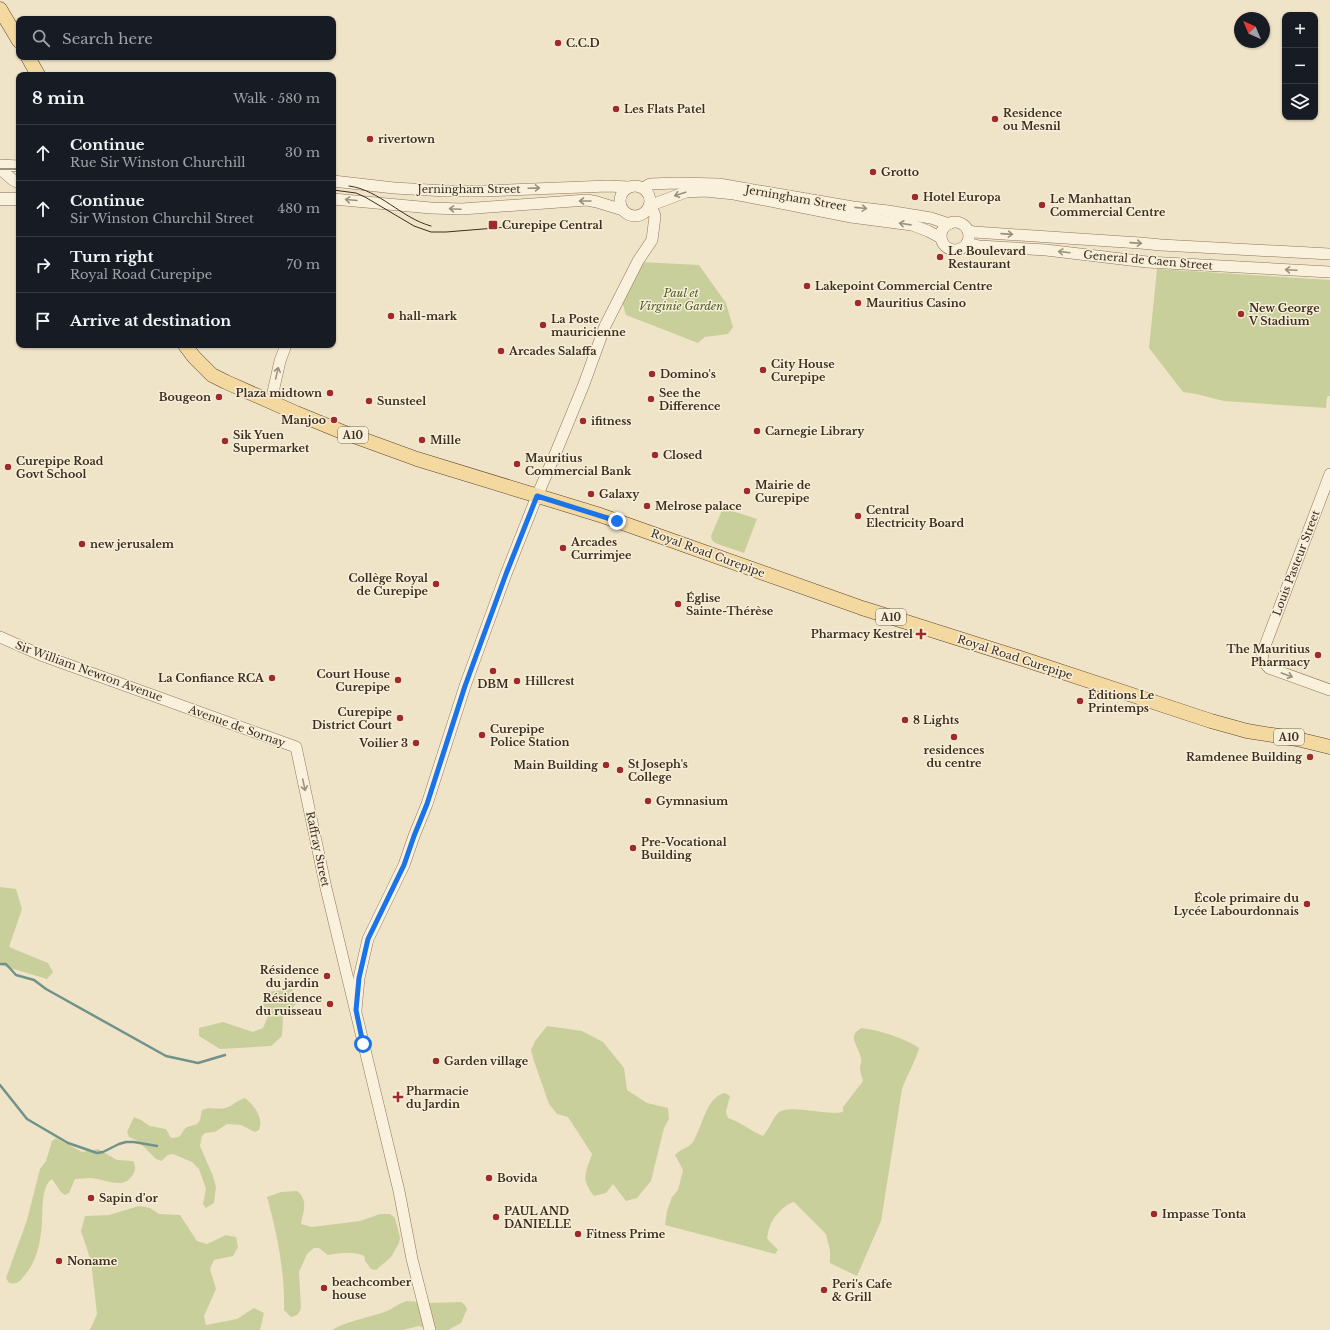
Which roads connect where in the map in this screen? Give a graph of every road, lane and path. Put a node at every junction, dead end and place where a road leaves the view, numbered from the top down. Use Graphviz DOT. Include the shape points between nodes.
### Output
graph roads {
  1 [pos="0,9"];
  2 [pos="16,36"];
  3 [pos="30,60"];
  4 [pos="36,72"];
  5 [pos="0,165"];
  6 [pos="16,166"];
  7 [pos="0,170"];
  8 [pos="16,182"];
  9 [pos="336,185"];
  10 [pos="628,187"];
  11 [pos="643,188"];
  12 [pos="16,198"];
  13 [pos="0,199"];
  14 [pos="336,199"];
  15 [pos="649,206"];
  16 [pos="623,210"];
  17 [pos="638,215"];
  18 [pos="949,224"];
  19 [pos="653,229"];
  20 [pos="968,231"];
  21 [pos="941,238"];
  22 [pos="967,244"];
  23 [pos="1330,254"];
  24 [pos="1330,272"];
  25 [pos="187,348"];
  26 [pos="285,348"];
  27 [pos="271,401"];
  28 [pos="1330,474"];
  29 [pos="537,496"];
  30 [pos="0,637"];
  31 [pos="1330,690"];
  32 [pos="178,704"];
  33 [pos="296,747"];
  34 [pos="1330,747"];
  35 [pos="341,951"];
  36 [pos="364,956"];
  37 [pos="356,1010"];
  38 [pos="430,1330"];
  1 -- 2 [label="main road"];
  3 -- 4 [label="main road"];
  5 -- 6 [label="street"];
  7 -- 8 [label="street"];
  9 -- 10 [label="street, Jerningham Street, one-way" via="446,191"];
  10 -- 11 [label="street"];
  10 -- 16 [label="street" via="620,197"];
  11 -- 15 [label="street" via="649,196"];
  11 -- 18 [label="street, Jerningham Street, one-way" via="650,184 719,184 853,208 932,218"];
  12 -- 13 [label="main road"];
  16 -- 14 [label="street, Jerningham Street, one-way" via="587,200 462,209"];
  15 -- 17 [label="street"];
  15 -- 19 [label="street" via="655,216"];
  21 -- 15 [label="street, Jerningham Street, one-way" via="912,226 734,194 694,190"];
  16 -- 17 [label="street" via="630,215"];
  17 -- 19 [label="street" via="642,214 648,218"];
  18 -- 20 [label="street" via="958,222"];
  18 -- 21 [label="street" via="941,232"];
  19 -- 29 [label="street" via="652,240 638,261 605,326 578,399"];
  20 -- 22 [label="street"];
  20 -- 23 [label="street, General de Caen Street, one-way"];
  21 -- 22 [label="street" via="942,243 951,250 960,250"];
  24 -- 22 [label="street, General de Caen Street, one-way" via="1147,262"];
  25 -- 27 [label="main road, Royal Road Curepipe / A10" via="212,375"];
  27 -- 26 [label="street, one-way"];
  27 -- 29 [label="main road, Royal Road Curepipe / A10" via="340,431 417,459"];
  28 -- 31 [label="street, Louis Pasteur Street, one-way" via="1263,651 1262,660 1269,668"];
  29 -- 34 [label="main road, Royal Road Curepipe / A10" via="617,521 862,608 1204,719 1247,731"];
  29 -- 36 [label="street" via="465,686 427,804 404,865 368,939"];
  30 -- 32 [label="street, Sir William Newton Avenue" via="41,656"];
  32 -- 33 [label="street, Avenue de Sornay"];
  33 -- 35 [label="street, Raffray Street, one-way"];
  35 -- 36 [label="street" via="356,958"];
  35 -- 37 [label="street, Raffray Street"];
  36 -- 37 [label="street"];
  37 -- 38 [label="street"];
}
